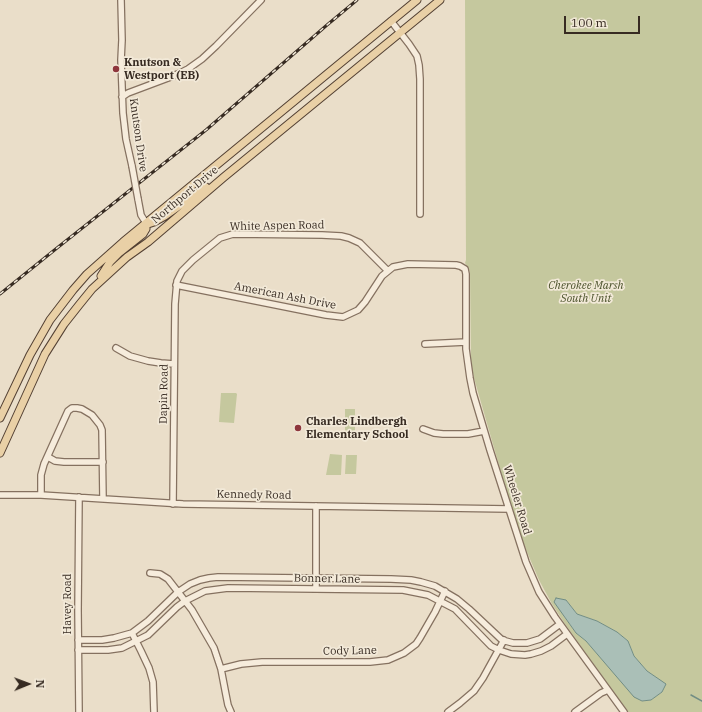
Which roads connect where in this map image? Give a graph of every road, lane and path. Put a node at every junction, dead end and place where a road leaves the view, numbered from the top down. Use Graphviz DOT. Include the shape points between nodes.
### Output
graph roads {
  1 [pos="121,0"];
  2 [pos="261,0"];
  3 [pos="416,0"];
  4 [pos="440,0"];
  5 [pos="391,21"];
  6 [pos="401,33"];
  7 [pos="122,97"];
  8 [pos="224,177"];
  9 [pos="420,214"];
  10 [pos="146,223"];
  11 [pos="388,271"];
  12 [pos="176,285"];
  13 [pos="92,289"];
  14 [pos="466,342"];
  15 [pos="425,344"];
  16 [pos="116,348"];
  17 [pos="174,364"];
  18 [pos="0,418"];
  19 [pos="423,429"];
  20 [pos="484,431"];
  21 [pos="0,452"];
  22 [pos="48,457"];
  23 [pos="103,462"];
  24 [pos="0,495"];
  25 [pos="40,495"];
  26 [pos="79,497"];
  27 [pos="102,499"];
  28 [pos="172,504"];
  29 [pos="316,506"];
  30 [pos="509,509"];
  31 [pos="150,573"];
  32 [pos="316,579"];
  33 [pos="316,589"];
  34 [pos="445,591"];
  35 [pos="178,592"];
  36 [pos="185,601"];
  37 [pos="440,601"];
  38 [pos="560,624"];
  39 [pos="132,633"];
  40 [pos="567,634"];
  41 [pos="78,640"];
  42 [pos="504,640"];
  43 [pos="136,642"];
  44 [pos="78,650"];
  45 [pos="499,650"];
  46 [pos="221,669"];
  47 [pos="608,690"];
  48 [pos="79,712"];
  49 [pos="154,712"];
  50 [pos="231,712"];
  51 [pos="448,712"];
  52 [pos="575,712"];
  53 [pos="624,712"];
  1 -- 7 [label="street, Knutson Drive"];
  2 -- 7 [label="street" via="216,46 188,69 128,92"];
  3 -- 5 [label="main road, Northport Drive"];
  4 -- 6 [label="main road, Northport Drive"];
  5 -- 6 [label="street"];
  5 -- 10 [label="main road, Northport Drive"];
  6 -- 8 [label="main road, Northport Drive"];
  6 -- 9 [label="street" via="417,56 419,65"];
  7 -- 10 [label="street, Knutson Drive, bridge" via="126,139 141,215"];
  8 -- 10 [label="main road" via="165,216 151,224"];
  8 -- 13 [label="main road, Northport Drive"];
  10 -- 13 [label="main road" via="143,234 110,262"];
  10 -- 18 [label="main road, Northport Drive" via="87,274 60,306 30,355"];
  11 -- 12 [label="street, American Ash Drive" via="358,310 343,316"];
  11 -- 12 [label="street, White Aspen Road" via="360,243 341,236 233,234 220,238 193,260 180,274"];
  11 -- 14 [label="street, Wheeler Road" via="393,267 408,264 456,265 465,269"];
  12 -- 17 [label="street, Dapin Road"];
  13 -- 21 [label="main road, Northport Drive" via="64,324 45,354"];
  14 -- 15 [label="street"];
  14 -- 20 [label="street, Wheeler Road" via="470,378"];
  16 -- 17 [label="street" via="130,356 148,361"];
  17 -- 28 [label="street, Dapin Road"];
  19 -- 20 [label="street" via="443,434"];
  20 -- 30 [label="street, Wheeler Road"];
  22 -- 23 [label="street" via="64,462"];
  22 -- 23 [label="street" via="68,411 72,408 82,409 92,415 100,425 103,436"];
  22 -- 25 [label="street" via="41,475"];
  23 -- 27 [label="street"];
  24 -- 25 [label="street, Kennedy Road"];
  25 -- 26 [label="street, Kennedy Road"];
  26 -- 27 [label="street, Kennedy Road"];
  26 -- 41 [label="street, Havey Road"];
  27 -- 28 [label="street, Kennedy Road"];
  28 -- 29 [label="street, Kennedy Road"];
  29 -- 30 [label="street, Kennedy Road"];
  29 -- 32 [label="street"];
  30 -- 38 [label="street, Wheeler Road" via="531,574"];
  31 -- 35 [label="street" via="162,575"];
  32 -- 33 [label="street"];
  32 -- 34 [label="street, Bonner Lane" via="410,580"];
  32 -- 35 [label="street, Bonner Lane" via="209,578 190,584"];
  33 -- 36 [label="street, Bonner Lane" via="228,588 205,591"];
  33 -- 37 [label="street, Bonner Lane" via="403,590 428,595"];
  34 -- 37 [label="street, Cody Lane"];
  34 -- 42 [label="street, Bonner Lane"];
  35 -- 36 [label="street"];
  35 -- 39 [label="street, Bonner Lane"];
  36 -- 43 [label="street, Bonner Lane" via="148,635"];
  36 -- 46 [label="street" via="214,648"];
  37 -- 45 [label="street, Bonner Lane" via="455,609 491,646"];
  37 -- 46 [label="street, Cody Lane" via="416,644 388,660 262,662"];
  38 -- 40 [label="street, Wheeler Road"];
  38 -- 42 [label="street" via="540,639 520,643"];
  39 -- 41 [label="street, Bonner Lane" via="102,640"];
  39 -- 43 [label="street"];
  40 -- 45 [label="street, Bonner Lane" via="551,646 531,654 511,654"];
  40 -- 47 [label="street, Wheeler Road"];
  41 -- 44 [label="street, Havey Road"];
  42 -- 45 [label="street"];
  43 -- 44 [label="street, Bonner Lane" via="116,649"];
  43 -- 49 [label="street" via="153,682"];
  44 -- 48 [label="street, Havey Road"];
  45 -- 51 [label="street" via="474,691"];
  46 -- 50 [label="street"];
  47 -- 52 [label="street"];
  47 -- 53 [label="street, Wheeler Road"];
}
